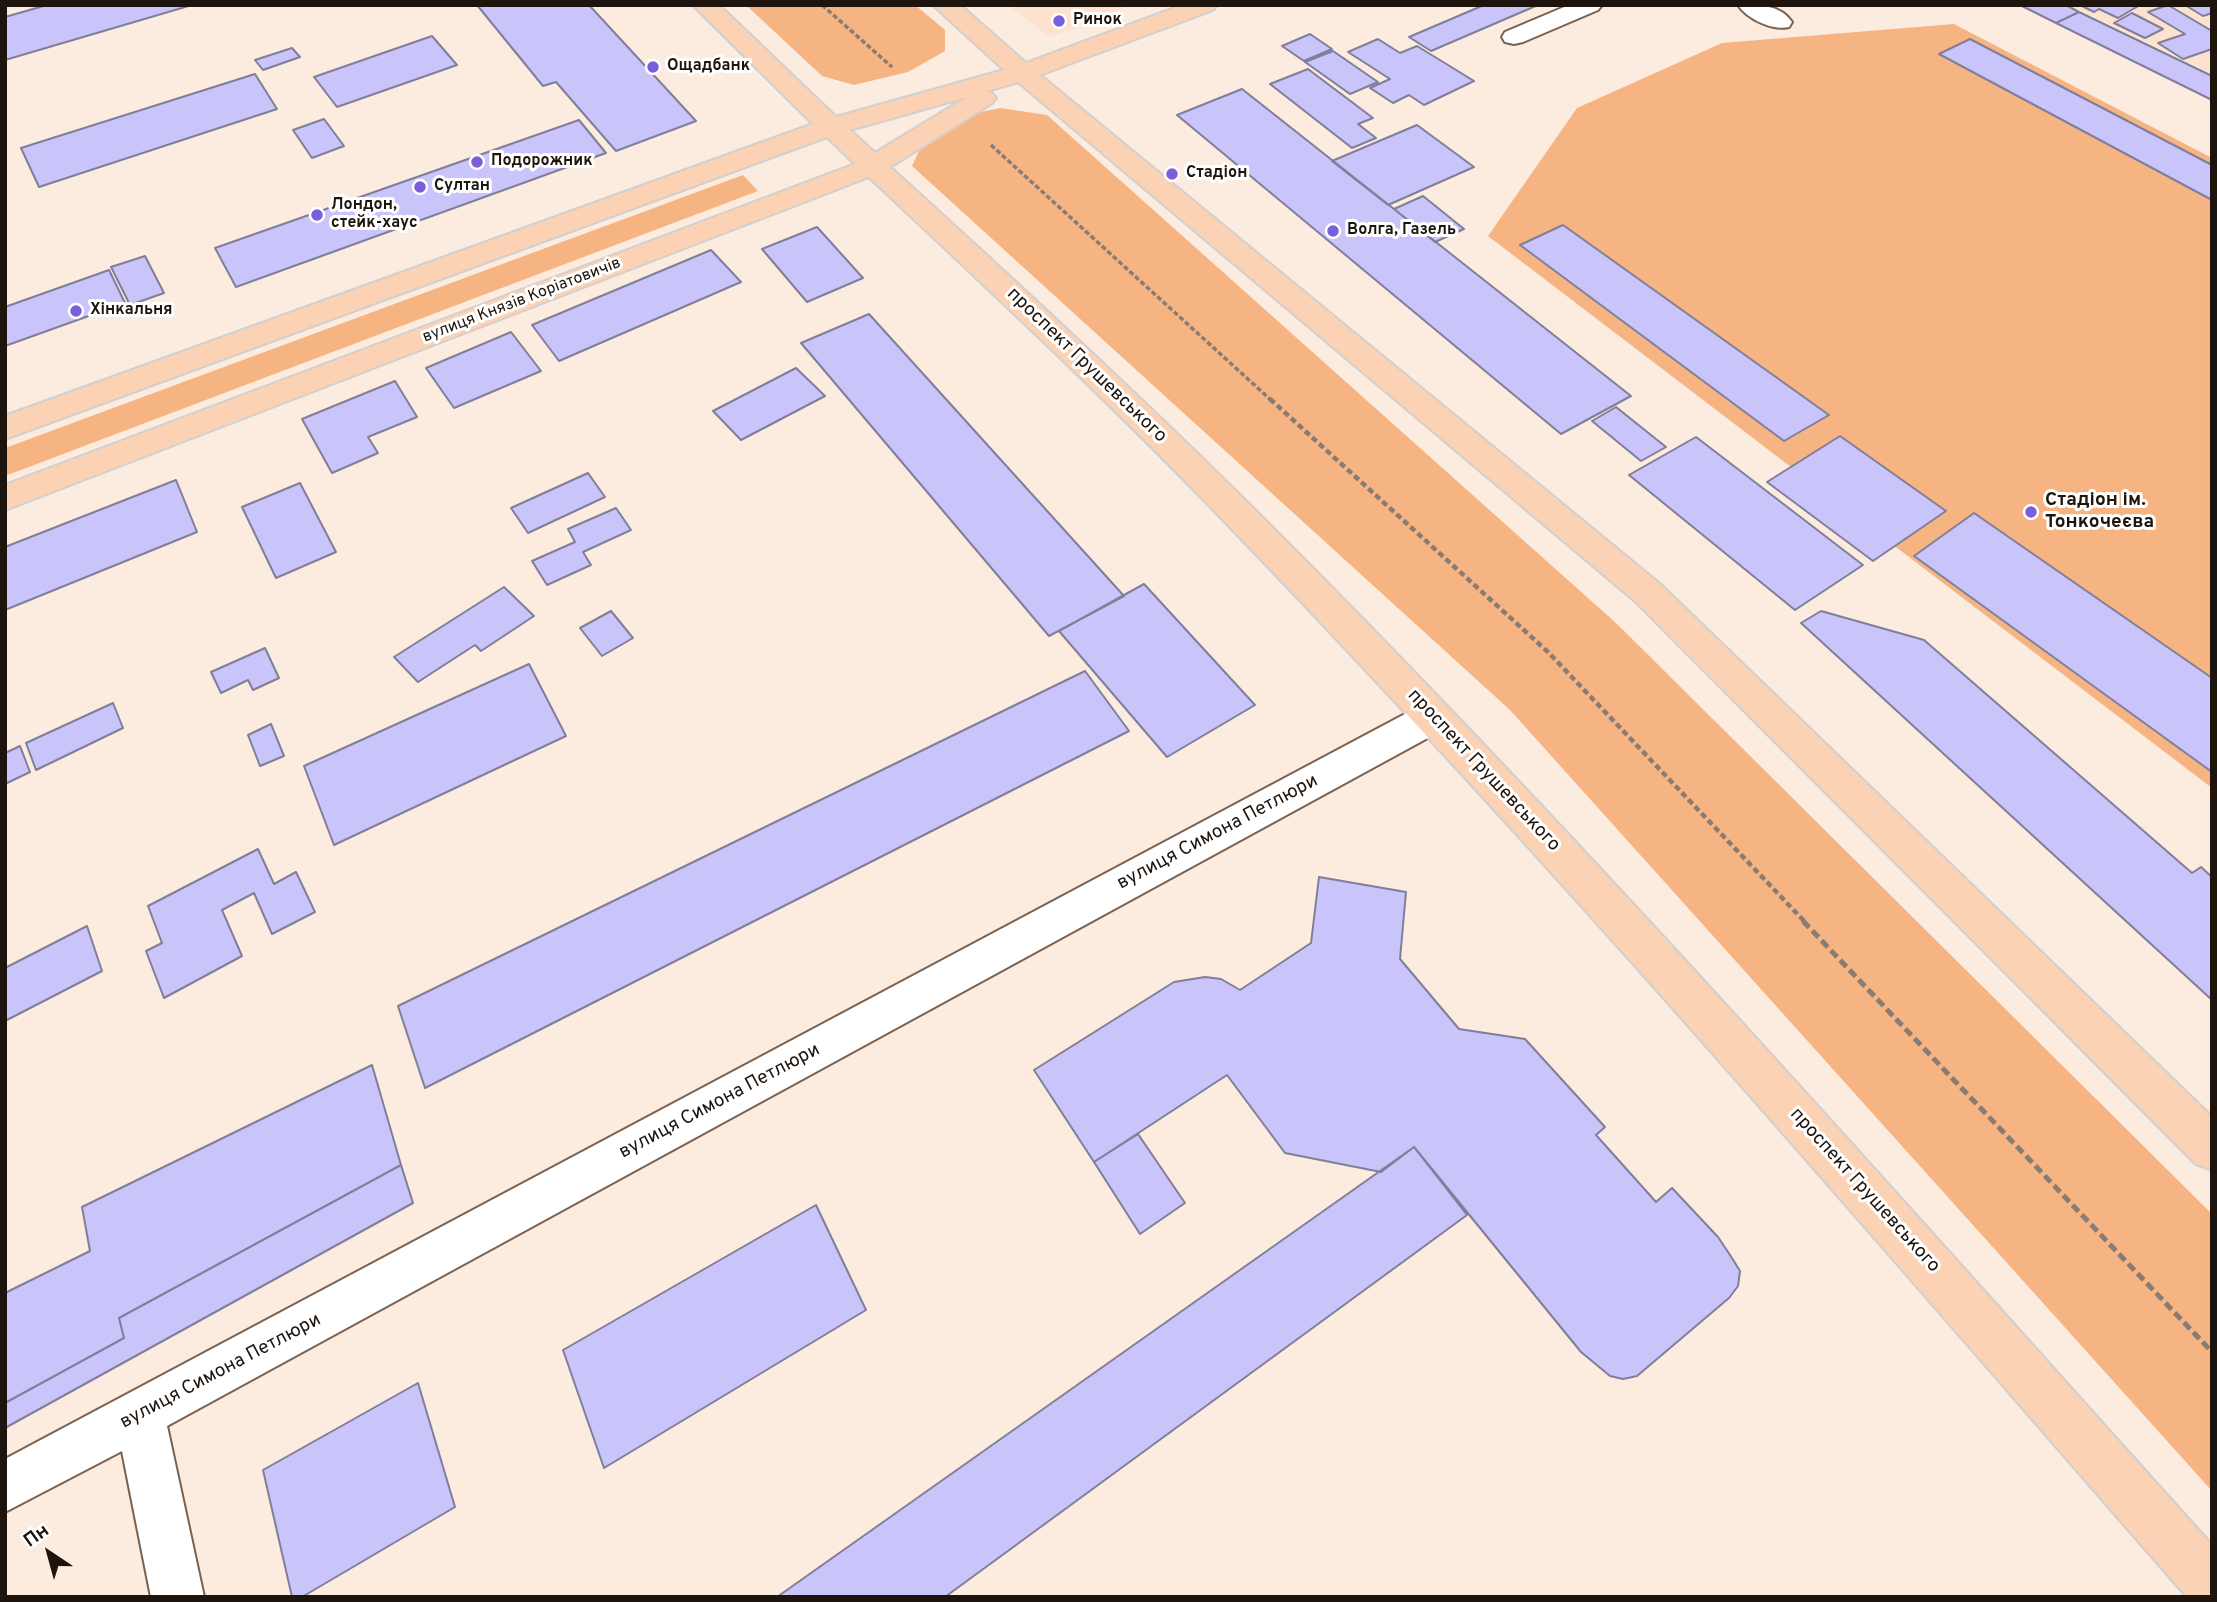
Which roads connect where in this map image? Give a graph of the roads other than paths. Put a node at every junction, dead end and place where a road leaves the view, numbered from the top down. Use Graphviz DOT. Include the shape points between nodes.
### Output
graph roads {
  1 [pos="705,5"];
  2 [pos="945,5"];
  3 [pos="1205,5"];
  4 [pos="1590,5"];
  5 [pos="1749,5"];
  6 [pos="1780,22"];
  7 [pos="1514,37"];
  8 [pos="1023,73"];
  9 [pos="831,127"];
  10 [pos="873,166"];
  11 [pos="5,428"];
  12 [pos="5,498"];
  13 [pos="1433,717"];
  14 [pos="2212,1148"];
  15 [pos="140,1416"];
  16 [pos="5,1487"];
  17 [pos="2212,1585"];
  18 [pos="178,1597"];
  1 -- 9 [label="main road, проспект Грушевського"];
  2 -- 8 [label="main road"];
  3 -- 8 [label="main road, вулиця Князів Коріатовичів"];
  4 -- 7 [label="street"];
  5 -- 6 [label="street"];
  8 -- 9 [label="main road, вулиця Князів Коріатовичів"];
  8 -- 10 [label="main road, вулиця Князів Коріатовичів"];
  8 -- 14 [label="main road" via="1647,593"];
  9 -- 10 [label="main road, проспект Грушевського"];
  9 -- 11 [label="main road, вулиця Князів Коріатовичів"];
  10 -- 12 [label="main road, вулиця Князів Коріатовичів"];
  10 -- 13 [label="main road, проспект Грушевського" via="1076,354"];
  13 -- 15 [label="street, вулиця Симона Петлюри"];
  13 -- 17 [label="main road, проспект Грушевського" via="1681,986"];
  15 -- 16 [label="street, вулиця Симона Петлюри"];
  15 -- 18 [label="street"];
}
